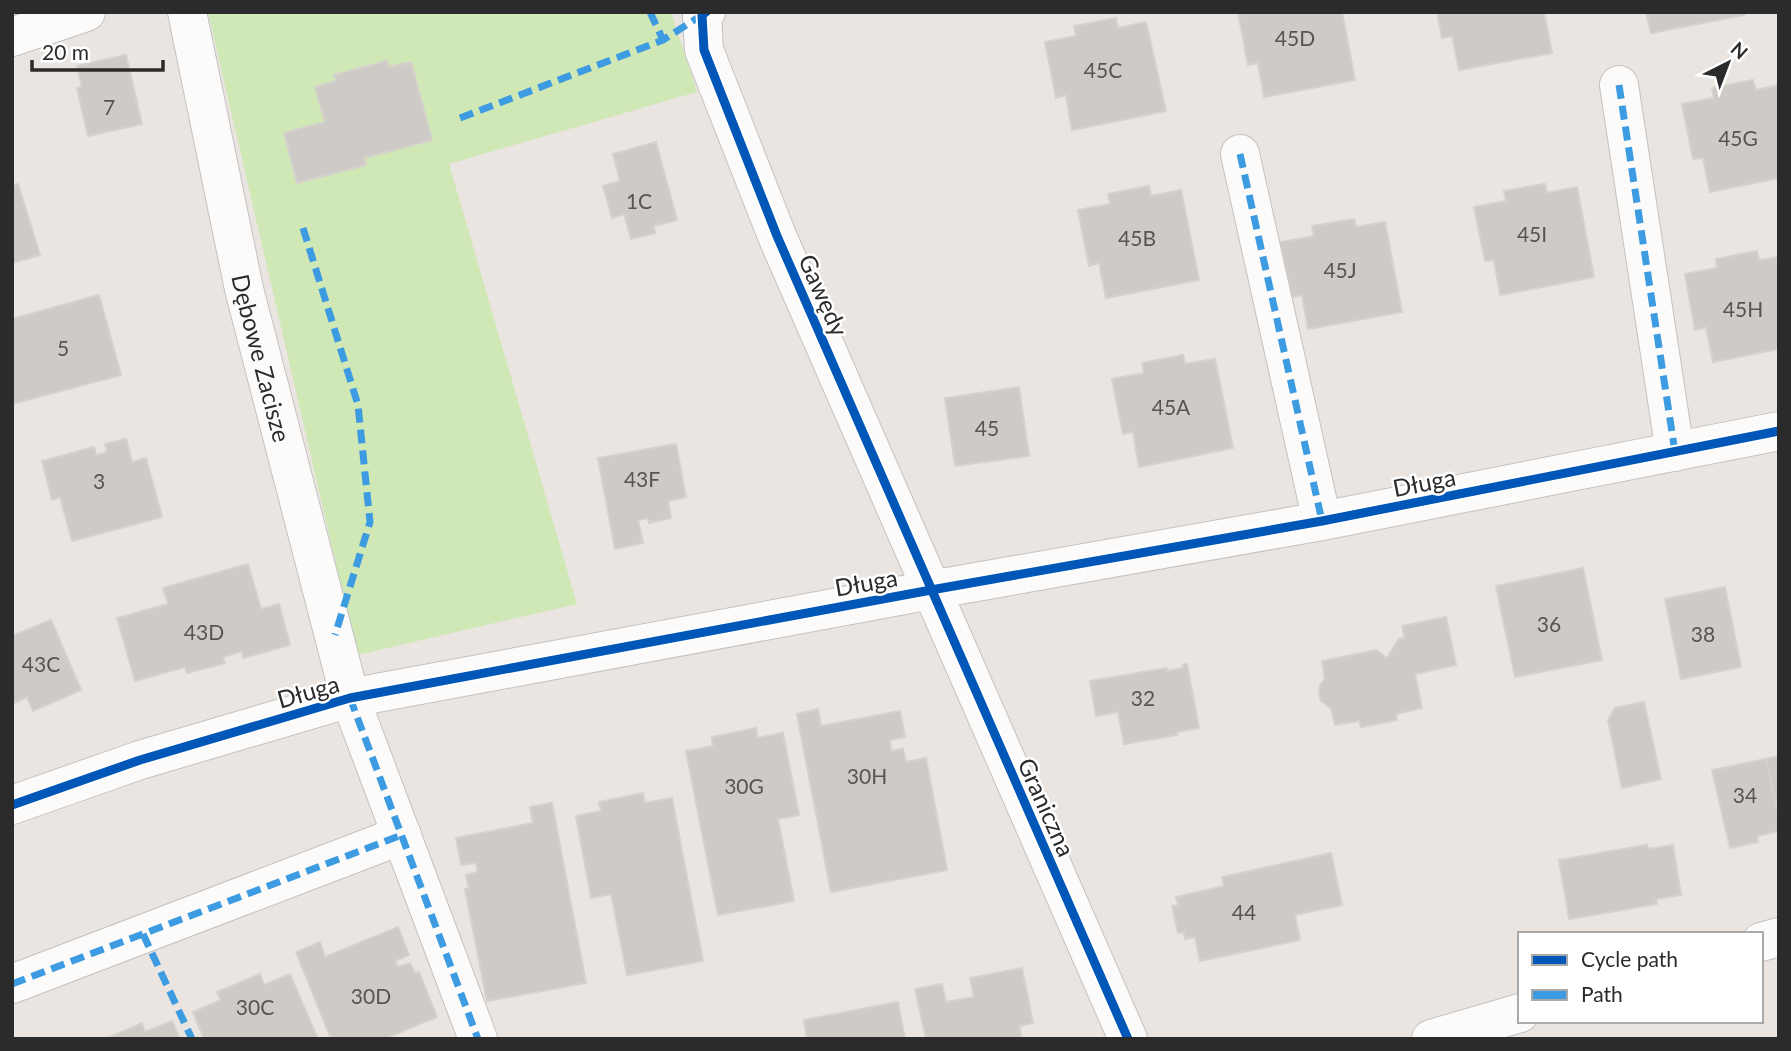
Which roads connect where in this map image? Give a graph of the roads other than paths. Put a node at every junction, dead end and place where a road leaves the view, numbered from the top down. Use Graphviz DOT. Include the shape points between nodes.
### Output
graph roads {
  1 [pos="86,12"];
  2 [pos="187,12"];
  3 [pos="706,12"];
  4 [pos="12,37"];
  5 [pos="1619,85"];
  6 [pos="1240,154"];
  7 [pos="1779,431"];
  8 [pos="1675,452"];
  9 [pos="1322,522"];
  10 [pos="931,590"];
  11 [pos="351,698"];
  12 [pos="12,805"];
  13 [pos="402,835"];
  14 [pos="12,984"];
  15 [pos="1518,1014"];
  16 [pos="478,1039"];
  17 [pos="1128,1039"];
  18 [pos="1431,1039"];
  1 -- 4 [label="street"];
  2 -- 11 [label="street, Dębowe Zacisze" via="244,289"];
  3 -- 10 [label="street, Gawędy" via="702,15 704,50 735,133"];
  5 -- 8 [label="street"];
  6 -- 9 [label="street"];
  7 -- 8 [label="street, Długa"];
  8 -- 9 [label="street, Długa"];
  9 -- 10 [label="street, Długa"];
  10 -- 11 [label="street, Długa"];
  10 -- 17 [label="street, Graniczna"];
  11 -- 12 [label="street, Długa" via="140,760"];
  11 -- 13 [label="street, Dębowe Zacisze"];
  13 -- 14 [label="street"];
  13 -- 16 [label="street, Dębowe Zacisze"];
  15 -- 18 [label="street"];
}
